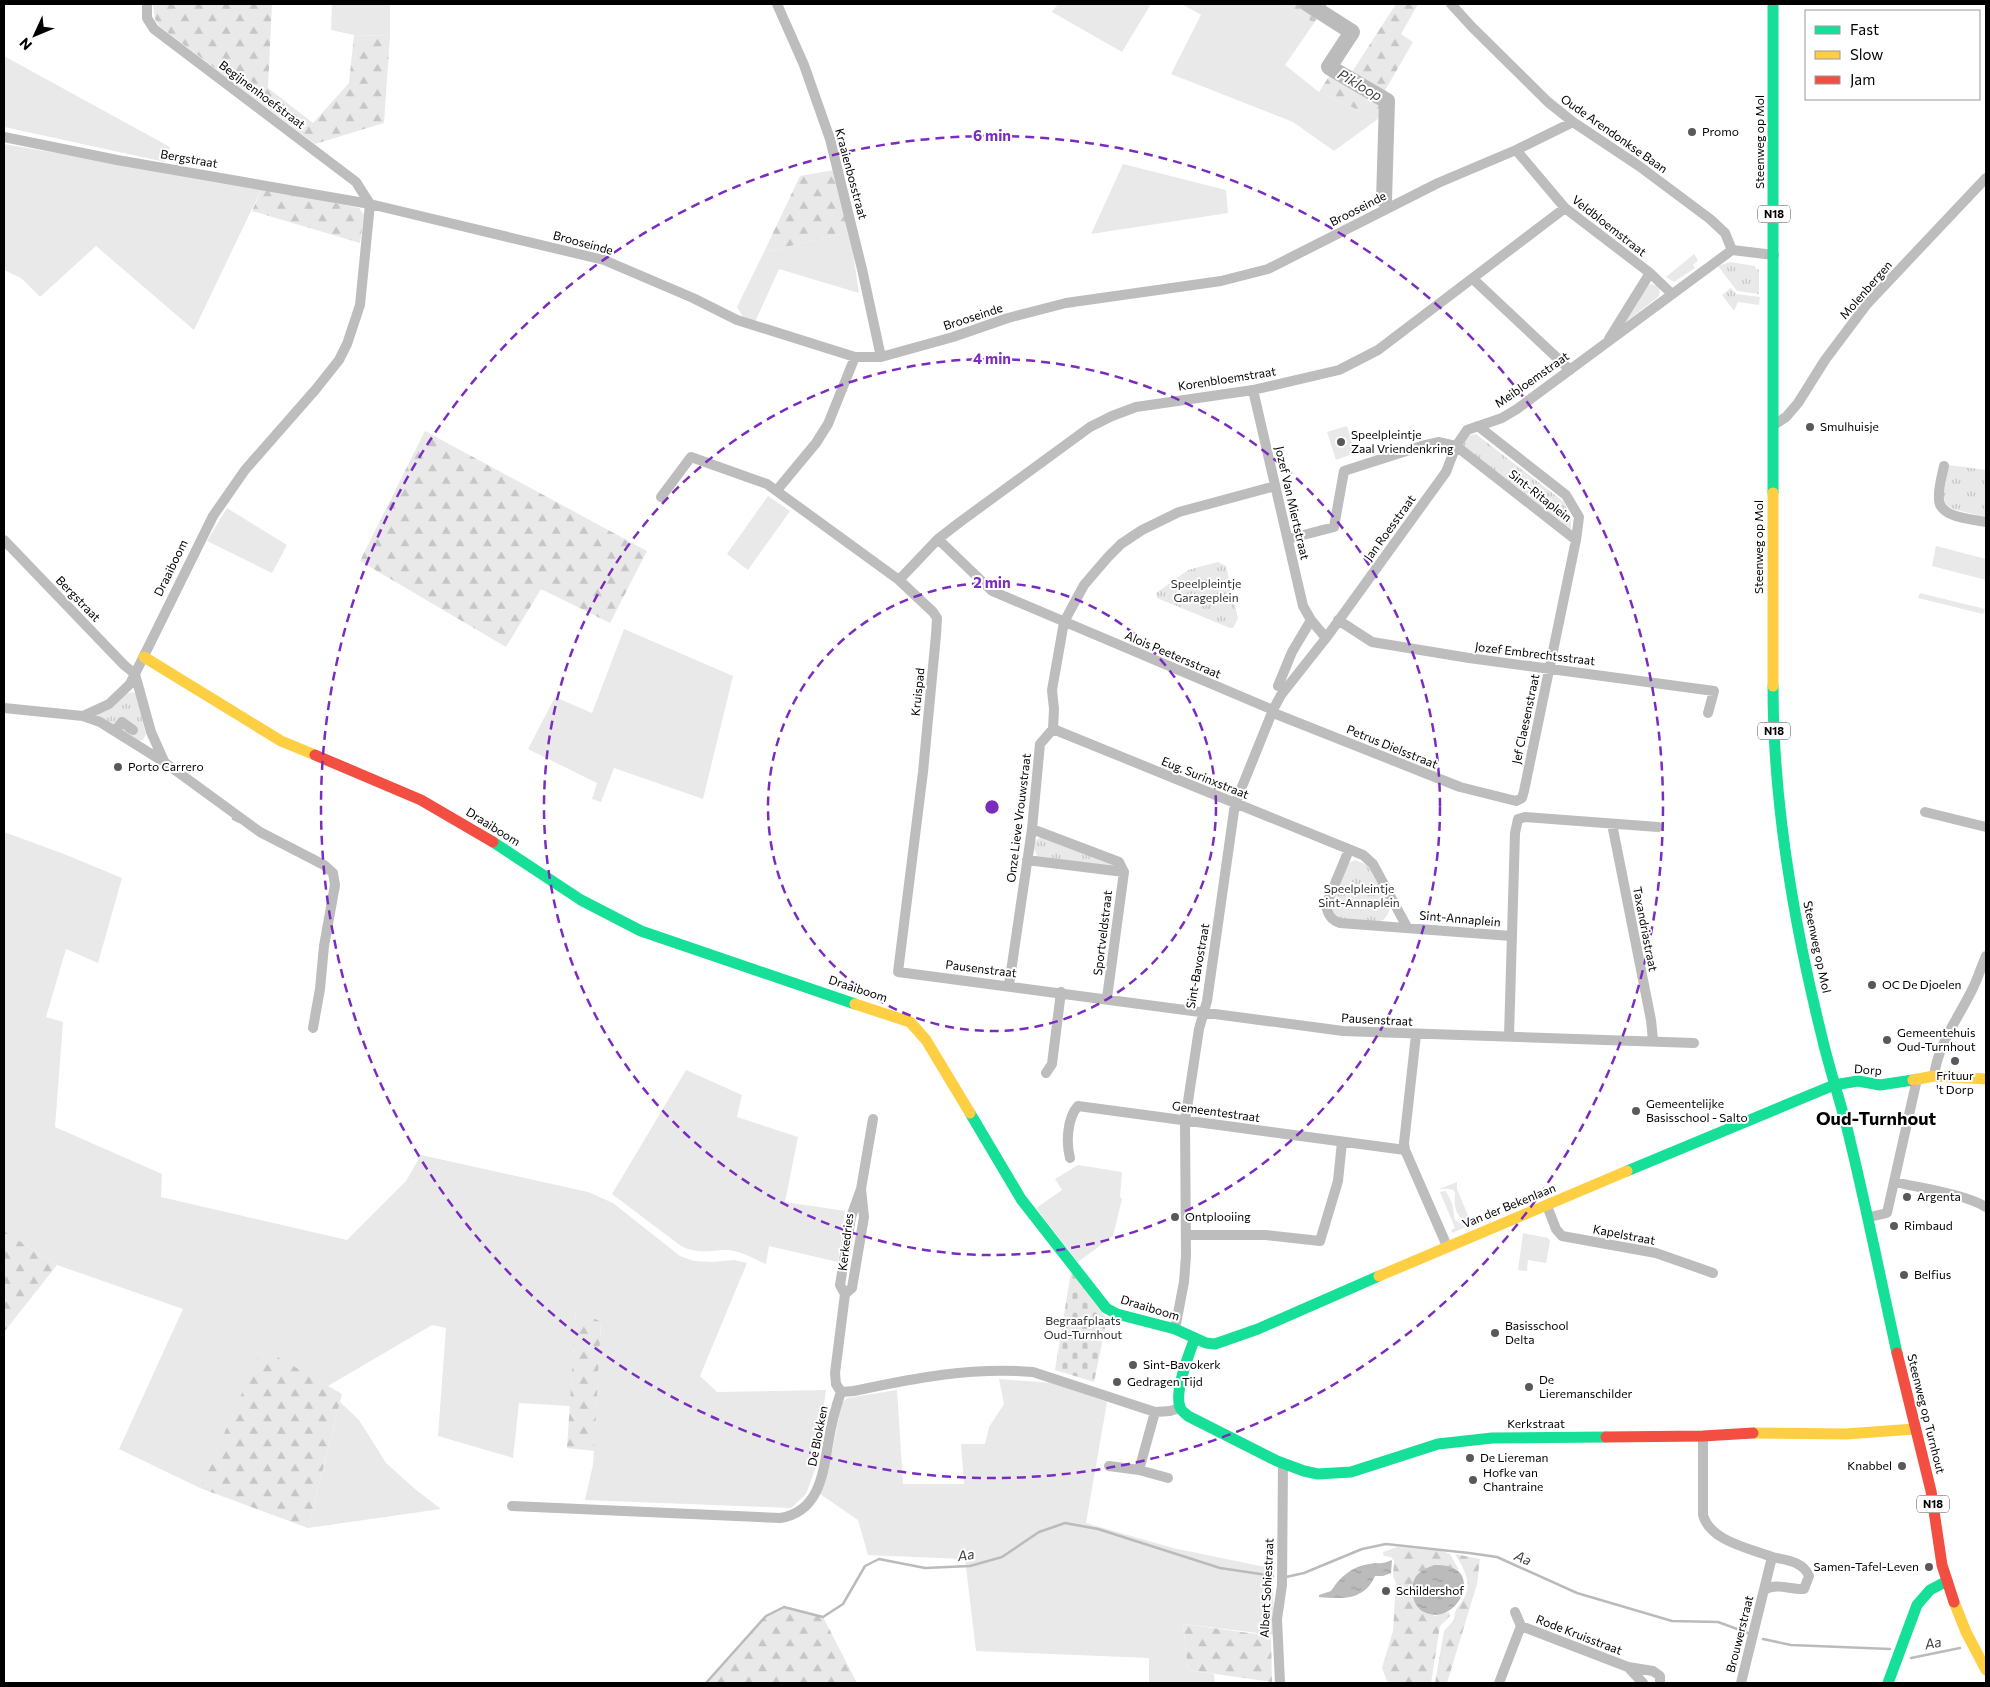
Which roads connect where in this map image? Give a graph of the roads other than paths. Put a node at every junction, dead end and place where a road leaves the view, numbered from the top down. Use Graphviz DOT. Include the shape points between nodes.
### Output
graph roads {
  1 [pos="147,4"];
  2 [pos="777,4"];
  3 [pos="1451,4"];
  4 [pos="1773,4"];
  5 [pos="1573,122"];
  6 [pos="4,137"];
  7 [pos="1516,150"];
  8 [pos="1986,178"];
  9 [pos="370,204"];
  10 [pos="1565,208"];
  11 [pos="1732,250"];
  12 [pos="1774,255"];
  13 [pos="1650,273"];
  14 [pos="1473,279"];
  15 [pos="1672,294"];
  16 [pos="1607,342"];
  17 [pos="855,357"];
  18 [pos="881,357"];
  19 [pos="1570,370"];
  20 [pos="1253,390"];
  21 [pos="1774,425"];
  22 [pos="1478,426"];
  23 [pos="1456,446"];
  24 [pos="1944,466"];
  25 [pos="1275,486"];
  26 [pos="777,490"];
  27 [pos="661,497"];
  28 [pos="1986,522"];
  29 [pos="938,539"];
  30 [pos="1288,539"];
  31 [pos="4,540"];
  32 [pos="1576,540"];
  33 [pos="900,580"];
  34 [pos="1311,620"];
  35 [pos="1338,620"];
  36 [pos="1064,622"];
  37 [pos="1326,638"];
  38 [pos="144,657"];
  39 [pos="1550,668"];
  40 [pos="135,674"];
  41 [pos="1278,686"];
  42 [pos="4,708"];
  43 [pos="1273,710"];
  44 [pos="1708,712"];
  45 [pos="83,716"];
  46 [pos="1053,729"];
  47 [pos="133,730"];
  48 [pos="115,731"];
  49 [pos="164,762"];
  50 [pos="1506,799"];
  51 [pos="1235,804"];
  52 [pos="1925,812"];
  53 [pos="1612,824"];
  54 [pos="1658,827"];
  55 [pos="1986,827"];
  56 [pos="1032,829"];
  57 [pos="1349,850"];
  58 [pos="1027,860"];
  59 [pos="1124,872"];
  60 [pos="1407,927"];
  61 [pos="1511,936"];
  62 [pos="1986,956"];
  63 [pos="898,972"];
  64 [pos="1009,985"];
  65 [pos="1061,992"];
  66 [pos="1107,998"];
  67 [pos="1202,1013"];
  68 [pos="313,1028"];
  69 [pos="1416,1035"];
  70 [pos="1509,1036"];
  71 [pos="1653,1040"];
  72 [pos="1694,1043"];
  73 [pos="1046,1073"];
  74 [pos="1934,1076"];
  75 [pos="1917,1079"];
  76 [pos="1986,1079"];
  77 [pos="1834,1085"];
  78 [pos="873,1119"];
  79 [pos="1185,1121"];
  80 [pos="1342,1142"];
  81 [pos="1405,1150"];
  82 [pos="1070,1158"];
  83 [pos="1894,1182"];
  84 [pos="1547,1206"];
  85 [pos="1986,1207"];
  86 [pos="1871,1217"];
  87 [pos="1186,1235"];
  88 [pos="1447,1246"];
  89 [pos="1713,1273"];
  90 [pos="1175,1329"];
  91 [pos="1195,1338"];
  92 [pos="841,1392"];
  93 [pos="1180,1408"];
  94 [pos="1155,1412"];
  95 [pos="1914,1429"];
  96 [pos="1703,1436"];
  97 [pos="1283,1464"];
  98 [pos="1109,1466"];
  99 [pos="1139,1470"];
  100 [pos="1168,1478"];
  101 [pos="512,1506"];
  102 [pos="1772,1556"];
  103 [pos="1947,1581"];
  104 [pos="1764,1590"];
  105 [pos="1515,1612"];
  106 [pos="1521,1626"];
  107 [pos="1628,1667"];
  108 [pos="1986,1670"];
  109 [pos="1280,1683"];
  110 [pos="1499,1683"];
  111 [pos="1643,1683"];
  112 [pos="1660,1683"];
  113 [pos="1741,1683"];
  114 [pos="1888,1683"];
  1 -- 9 [label="street, Begijnenhoefstraat" via="147,18 154,29 356,182"];
  2 -- 18 [label="street, Kraaienbosstraat" via="804,65 830,139"];
  3 -- 5 [label="street, Oude Arendonkse Baan" via="1548,102"];
  4 -- 12 [label="street, Steenweg op Mol / N18"];
  5 -- 7 [label="street, Brooseinde"];
  5 -- 11 [label="street, Oude Arendonkse Baan" via="1710,219 1725,233"];
  6 -- 9 [label="street, Bergstraat"];
  7 -- 10 [label="street, Veldbloemstraat"];
  7 -- 18 [label="street, Brooseinde" via="1438,183 1261,271 1221,281 1066,303"];
  8 -- 21 [label="street, Molenbergen" via="1867,304 1824,360 1798,403"];
  9 -- 17 [label="street, Brooseinde" via="604,260 737,320"];
  9 -- 38 [label="street, Draaiboom" via="360,305 347,344 316,389 245,470 213,516"];
  10 -- 13 [label="street, Veldbloemstraat"];
  10 -- 14 [label="street, Korenbloemstraat"];
  11 -- 12 [label="street"];
  11 -- 15 [label="street, Meibloemstraat"];
  12 -- 21 [label="street, Steenweg op Mol / N18"];
  13 -- 15 [label="street, Veldbloemstraat"];
  13 -- 16 [label="street, Meibloemstraat"];
  14 -- 19 [label="street"];
  14 -- 20 [label="street, Korenbloemstraat" via="1360,360 1340,370"];
  15 -- 16 [label="street, Meibloemstraat"];
  16 -- 19 [label="street, Meibloemstraat"];
  17 -- 18 [label="street, Brooseinde"];
  17 -- 26 [label="street" via="828,424"];
  19 -- 22 [label="street, Meibloemstraat" via="1517,409"];
  20 -- 25 [label="street, Jozef Van Miertstraat"];
  20 -- 29 [label="street, Korenbloemstraat" via="1136,407 1112,416 1090,427"];
  21 -- 77 [label="street, Steenweg op Mol / N18" via="1773,691 1776,774 1798,932"];
  22 -- 23 [label="street, Meibloemstraat" via="1467,430"];
  22 -- 32 [label="street, Sint-Ritaplein" via="1566,495 1580,517"];
  23 -- 30 [label="street" via="1438,442 1344,471 1334,527"];
  23 -- 32 [label="street, Sint-Ritaplein"];
  23 -- 35 [label="street, Jan Roesstraat" via="1446,472"];
  24 -- 28 [label="street" via="1938,498 1940,505 1948,513"];
  25 -- 30 [label="street, Jozef Van Miertstraat"];
  25 -- 36 [label="street" via="1179,512 1142,530 1122,544 1097,569 1084,585"];
  26 -- 27 [label="street, Kruispad" via="758,480 690,457"];
  26 -- 33 [label="street, Kruispad"];
  29 -- 33 [label="street, Korenbloemstraat"];
  29 -- 36 [label="street, Alois Peetersstraat" via="992,591"];
  30 -- 34 [label="street, Jozef Van Miertstraat" via="1304,606"];
  31 -- 40 [label="street, Bergstraat"];
  32 -- 39 [label="street, Jef Claesenstraat"];
  33 -- 63 [label="street, Kruispad" via="937,618 923,772"];
  34 -- 37 [label="street, Jozef Van Miertstraat"];
  34 -- 41 [label="street" via="1292,652"];
  35 -- 37 [label="street, Jan Roesstraat"];
  35 -- 39 [label="street, Jozef Embrechtsstraat" via="1372,642"];
  36 -- 43 [label="street, Alois Peetersstraat"];
  36 -- 46 [label="street" via="1052,690"];
  37 -- 43 [label="street, Sint-Bavostraat"];
  38 -- 40 [label="street"];
  38 -- 90 [label="street, Draaiboom" via="281,741 429,804 581,900 641,931 910,1022 926,1040 1021,1199 1106,1308 1117,1314"];
  39 -- 44 [label="street, Jozef Embrechtsstraat" via="1714,691"];
  39 -- 50 [label="street, Jef Claesenstraat" via="1522,798 1516,801"];
  40 -- 45 [label="street" via="124,691 109,704"];
  40 -- 49 [label="street" via="151,732"];
  42 -- 45 [label="street"];
  43 -- 50 [label="street, Petrus Dielsstraat" via="1276,714 1460,787"];
  43 -- 51 [label="street, Sint-Bavostraat"];
  45 -- 48 [label="street"];
  46 -- 51 [label="street, Eug. Surinxstraat"];
  46 -- 56 [label="street, Onze Lieve Vrouwstraat" via="1040,744"];
  47 -- 48 [label="street" via="122,722"];
  48 -- 49 [label="street"];
  49 -- 68 [label="street" via="244,822 324,865 332,873 335,885"];
  51 -- 57 [label="street, Eug. Surinxstraat"];
  51 -- 67 [label="street, Sint-Bavostraat" via="1207,1002"];
  52 -- 55 [label="street"];
  53 -- 54 [label="street"];
  53 -- 61 [label="street" via="1518,819"];
  53 -- 71 [label="street, Taxandriastraat"];
  56 -- 58 [label="street, Onze Lieve Vrouwstraat"];
  56 -- 59 [label="street" via="1119,862"];
  57 -- 60 [label="street, Sint-Annaplein" via="1363,855 1373,864"];
  57 -- 60 [label="street, Sint-Annaplein" via="1327,899 1328,915 1340,923"];
  58 -- 59 [label="street"];
  58 -- 64 [label="street, Onze Lieve Vrouwstraat"];
  59 -- 66 [label="street, Sportveldstraat"];
  60 -- 61 [label="street, Sint-Annaplein"];
  61 -- 70 [label="street"];
  62 -- 74 [label="street" via="1942,1045"];
  63 -- 64 [label="street, Pausenstraat"];
  64 -- 65 [label="street, Pausenstraat"];
  65 -- 66 [label="street, Pausenstraat"];
  65 -- 73 [label="street" via="1052,1064"];
  66 -- 67 [label="street, Pausenstraat"];
  67 -- 69 [label="street, Pausenstraat" via="1343,1031"];
  67 -- 79 [label="street, Sint-Bavostraat"];
  69 -- 70 [label="street, Pausenstraat"];
  69 -- 81 [label="street"];
  70 -- 71 [label="street, Pausenstraat"];
  71 -- 72 [label="street, Pausenstraat"];
  74 -- 75 [label="street, Dorp"];
  74 -- 76 [label="street, Dorp"];
  75 -- 77 [label="street, Dorp" via="1880,1085 1858,1081"];
  75 -- 83 [label="street"];
  77 -- 84 [label="street, Van der Bekenlaan"];
  77 -- 86 [label="street, N18"];
  78 -- 92 [label="street, Kerkedries" via="861,1189 864,1217 852,1288 845,1294 835,1372"];
  79 -- 80 [label="street, Gemeentestraat"];
  79 -- 82 [label="street, Gemeentestraat" via="1078,1106 1072,1117 1067,1146"];
  79 -- 87 [label="street, Sint-Bavostraat"];
  80 -- 81 [label="street, Gemeentestraat"];
  80 -- 87 [label="street" via="1338,1181 1320,1241 1266,1235"];
  81 -- 88 [label="street"];
  83 -- 85 [label="street" via="1949,1194"];
  83 -- 86 [label="street" via="1887,1212"];
  84 -- 88 [label="street, Van der Bekenlaan"];
  84 -- 89 [label="street, Kapelstraat" via="1562,1236 1656,1254"];
  86 -- 95 [label="street, Steenweg op Turnhout / N18"];
  87 -- 90 [label="street, Sint-Bavostraat" via="1184,1282"];
  88 -- 91 [label="street, Van der Bekenlaan" via="1258,1329 1215,1344"];
  90 -- 91 [label="street, Draaiboom"];
  91 -- 93 [label="street" via="1187,1356 1179,1396"];
  92 -- 94 [label="street, De Blokken" via="933,1374 1013,1370 1033,1372"];
  92 -- 101 [label="street, De Blokken" via="820,1483 813,1498 792,1516"];
  93 -- 94 [label="street"];
  93 -- 97 [label="street, Kerkstraat" via="1188,1416"];
  94 -- 99 [label="street"];
  95 -- 96 [label="street, Kerkstraat" via="1846,1434"];
  95 -- 103 [label="street, Steenweg op Turnhout / N18" via="1931,1491"];
  96 -- 97 [label="street, Kerkstraat" via="1492,1438 1453,1442 1337,1474 1302,1471"];
  96 -- 102 [label="street, Brouwerstraat" via="1704,1522 1709,1529 1728,1540"];
  97 -- 109 [label="street, Albert Sohiestraat" via="1282,1585 1277,1619"];
  98 -- 99 [label="street"];
  99 -- 100 [label="street"];
  102 -- 104 [label="street, Brouwerstraat"];
  102 -- 104 [label="street, Brouwerstraat" via="1797,1563 1806,1569 1808,1576 1804,1589 1769,1586"];
  103 -- 108 [label="street, Steenweg op Turnhout / N18" via="1966,1632"];
  103 -- 114 [label="street" via="1930,1590 1918,1605"];
  104 -- 113 [label="street, Brouwerstraat"];
  105 -- 106 [label="street, Rode Kruisstraat"];
  106 -- 107 [label="street, Rode Kruisstraat"];
  106 -- 110 [label="street, Rode Kruisstraat"];
  107 -- 111 [label="street, Rode Kruisstraat"];
  107 -- 112 [label="street, Rode Kruisstraat" via="1653,1670 1660,1676"];
}
